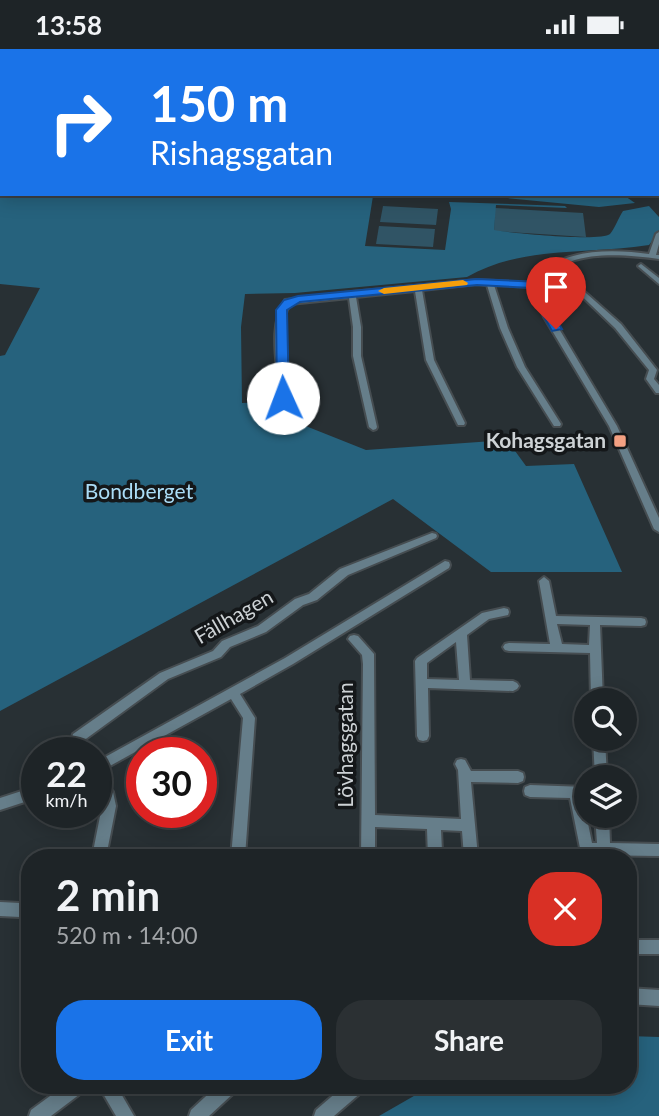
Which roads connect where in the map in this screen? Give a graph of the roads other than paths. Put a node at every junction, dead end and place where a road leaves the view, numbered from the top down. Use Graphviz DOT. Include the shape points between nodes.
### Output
graph roads {
  1 [pos="659,235"];
  2 [pos="655,257"];
  3 [pos="641,266"];
  4 [pos="567,279"];
  5 [pos="490,282"];
  6 [pos="659,282"];
  7 [pos="536,285"];
  8 [pos="418,288"];
  9 [pos="352,294"];
  10 [pos="659,391"];
  11 [pos="283,398"];
  12 [pos="461,423"];
  13 [pos="557,424"];
  14 [pos="373,427"];
  15 [pos="659,529"];
  16 [pos="432,536"];
  17 [pos="445,565"];
  18 [pos="544,581"];
  19 [pos="504,612"];
  20 [pos="551,620"];
  21 [pos="595,621"];
  22 [pos="641,622"];
  23 [pos="461,633"];
  24 [pos="354,639"];
  25 [pos="509,647"];
  26 [pos="557,648"];
  27 [pos="596,649"];
  28 [pos="421,683"];
  29 [pos="465,685"];
  30 [pos="513,686"];
  31 [pos="597,688"];
  32 [pos="237,698"];
  33 [pos="423,736"];
  34 [pos="77,737"];
  35 [pos="112,759"];
  36 [pos="518,777"];
  37 [pos="530,791"];
  38 [pos="574,792"];
  39 [pos="21,797"];
  40 [pos="0,804"];
  41 [pos="368,821"];
  42 [pos="434,824"];
  43 [pos="468,825"];
  44 [pos="105,828"];
  45 [pos="585,828"];
  46 [pos="603,828"];
  47 [pos="101,849"];
  48 [pos="239,849"];
  49 [pos="368,849"];
  50 [pos="435,849"];
  51 [pos="470,849"];
  52 [pos="587,849"];
  53 [pos="604,849"];
  54 [pos="637,850"];
  55 [pos="659,850"];
  56 [pos="0,909"];
  57 [pos="20,910"];
  58 [pos="637,947"];
  59 [pos="659,947"];
  60 [pos="637,997"];
  61 [pos="659,998"];
  62 [pos="66,1094"];
  63 [pos="112,1094"];
  64 [pos="220,1094"];
  65 [pos="347,1094"];
  66 [pos="37,1116"];
  67 [pos="126,1116"];
  68 [pos="197,1116"];
  69 [pos="322,1116"];
  1 -- 2 [label="street"];
  2 -- 7 [label="street" via="574,258 552,266"];
  3 -- 6 [label="street"];
  4 -- 10 [label="street" via="618,326"];
  5 -- 7 [label="street"];
  5 -- 8 [label="street"];
  5 -- 13 [label="street" via="521,367"];
  7 -- 15 [label="street" via="548,317 620,441"];
  8 -- 9 [label="street"];
  8 -- 12 [label="street" via="430,360"];
  9 -- 11 [label="street" via="298,299 284,306 280,335"];
  9 -- 14 [label="street" via="357,356"];
  16 -- 34 [label="street, Fällhagen" via="344,572 313,597 226,644 218,654 164,676"];
  17 -- 35 [label="street" via="285,663"];
  18 -- 20 [label="street"];
  19 -- 23 [label="street" via="489,614"];
  20 -- 21 [label="street"];
  20 -- 26 [label="street"];
  21 -- 22 [label="street"];
  21 -- 27 [label="street"];
  23 -- 28 [label="street" via="421,661"];
  23 -- 29 [label="street"];
  24 -- 41 [label="street, Lövhagsgatan" via="368,654 369,664"];
  25 -- 26 [label="street"];
  26 -- 27 [label="street"];
  27 -- 31 [label="street"];
  28 -- 29 [label="street"];
  28 -- 33 [label="street"];
  29 -- 30 [label="street"];
  32 -- 48 [label="street" via="249,718"];
  36 -- 43 [label="street" via="463,770"];
  37 -- 38 [label="street"];
  39 -- 40 [label="street"];
  41 -- 42 [label="street"];
  41 -- 49 [label="street, Lövhagsgatan"];
  42 -- 43 [label="street"];
  42 -- 50 [label="street"];
  43 -- 51 [label="street"];
  44 -- 47 [label="street"];
  45 -- 52 [label="street"];
  46 -- 53 [label="street"];
  54 -- 55 [label="street"];
  56 -- 57 [label="street"];
  58 -- 59 [label="street"];
  60 -- 61 [label="street"];
  62 -- 66 [label="street"];
  63 -- 67 [label="street"];
  64 -- 68 [label="street"];
  65 -- 69 [label="street"];
}
